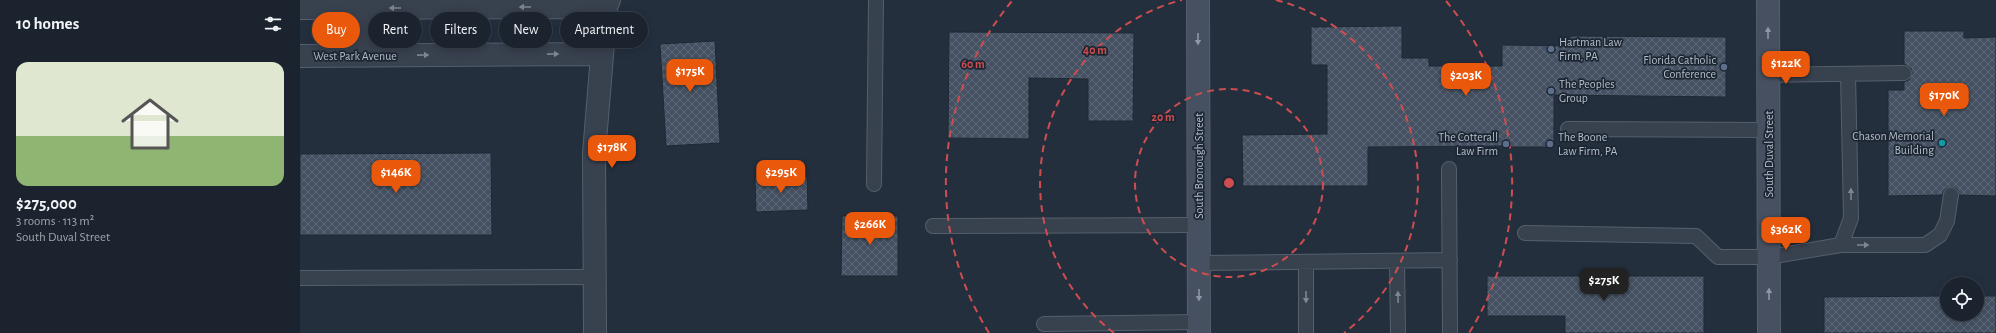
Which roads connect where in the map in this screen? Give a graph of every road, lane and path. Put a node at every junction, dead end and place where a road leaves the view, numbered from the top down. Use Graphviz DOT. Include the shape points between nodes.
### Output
graph roads {
  1 [pos="876,0"];
  2 [pos="1198,0"];
  3 [pos="1768,0"];
  4 [pos="607,3"];
  5 [pos="300,8"];
  6 [pos="363,8"];
  7 [pos="602,54"];
  8 [pos="300,56"];
  9 [pos="363,56"];
  10 [pos="1904,73"];
  11 [pos="1848,74"];
  12 [pos="1769,75"];
  13 [pos="1568,128"];
  14 [pos="1769,130"];
  15 [pos="1449,169"];
  16 [pos="874,184"];
  17 [pos="1951,195"];
  18 [pos="1199,225"];
  19 [pos="933,226"];
  20 [pos="1526,233"];
  21 [pos="1841,245"];
  22 [pos="1769,257"];
  23 [pos="1450,260"];
  24 [pos="1397,261"];
  25 [pos="1306,262"];
  26 [pos="1199,263"];
  27 [pos="595,277"];
  28 [pos="300,278"];
  29 [pos="1044,324"];
  30 [pos="1199,328"];
  31 [pos="595,333"];
  32 [pos="1306,333"];
  33 [pos="1398,333"];
  34 [pos="1450,333"];
  35 [pos="1769,333"];
  1 -- 16 [label="lane"];
  2 -- 18 [label="main road, South Bronough Street, one-way"];
  12 -- 3 [label="main road, South Duval Street, one-way"];
  4 -- 6 [label="street, one-way"];
  4 -- 7 [label="street"];
  5 -- 6 [label="street"];
  6 -- 9 [label="street"];
  9 -- 7 [label="street, West Park Avenue, one-way"];
  7 -- 27 [label="street" via="594,153"];
  8 -- 9 [label="street, West Park Avenue"];
  10 -- 11 [label="lane"];
  11 -- 12 [label="lane"];
  21 -- 11 [label="lane, one-way" via="1851,218"];
  12 -- 14 [label="main road, South Duval Street"];
  13 -- 14 [label="lane"];
  14 -- 22 [label="main road, South Duval Street"];
  15 -- 23 [label="lane"];
  21 -- 17 [label="lane, one-way" via="1925,245 1940,235 1947,221"];
  18 -- 19 [label="lane"];
  18 -- 26 [label="main road, South Bronough Street"];
  20 -- 22 [label="lane" via="1696,236 1718,257"];
  21 -- 22 [label="lane"];
  35 -- 22 [label="main road, South Duval Street, one-way"];
  23 -- 24 [label="lane"];
  23 -- 34 [label="lane"];
  24 -- 25 [label="lane"];
  33 -- 24 [label="lane, one-way"];
  25 -- 26 [label="lane"];
  25 -- 32 [label="lane, one-way"];
  26 -- 30 [label="main road, South Bronough Street, one-way"];
  27 -- 28 [label="lane"];
  27 -- 31 [label="street"];
  29 -- 30 [label="lane"];
}
